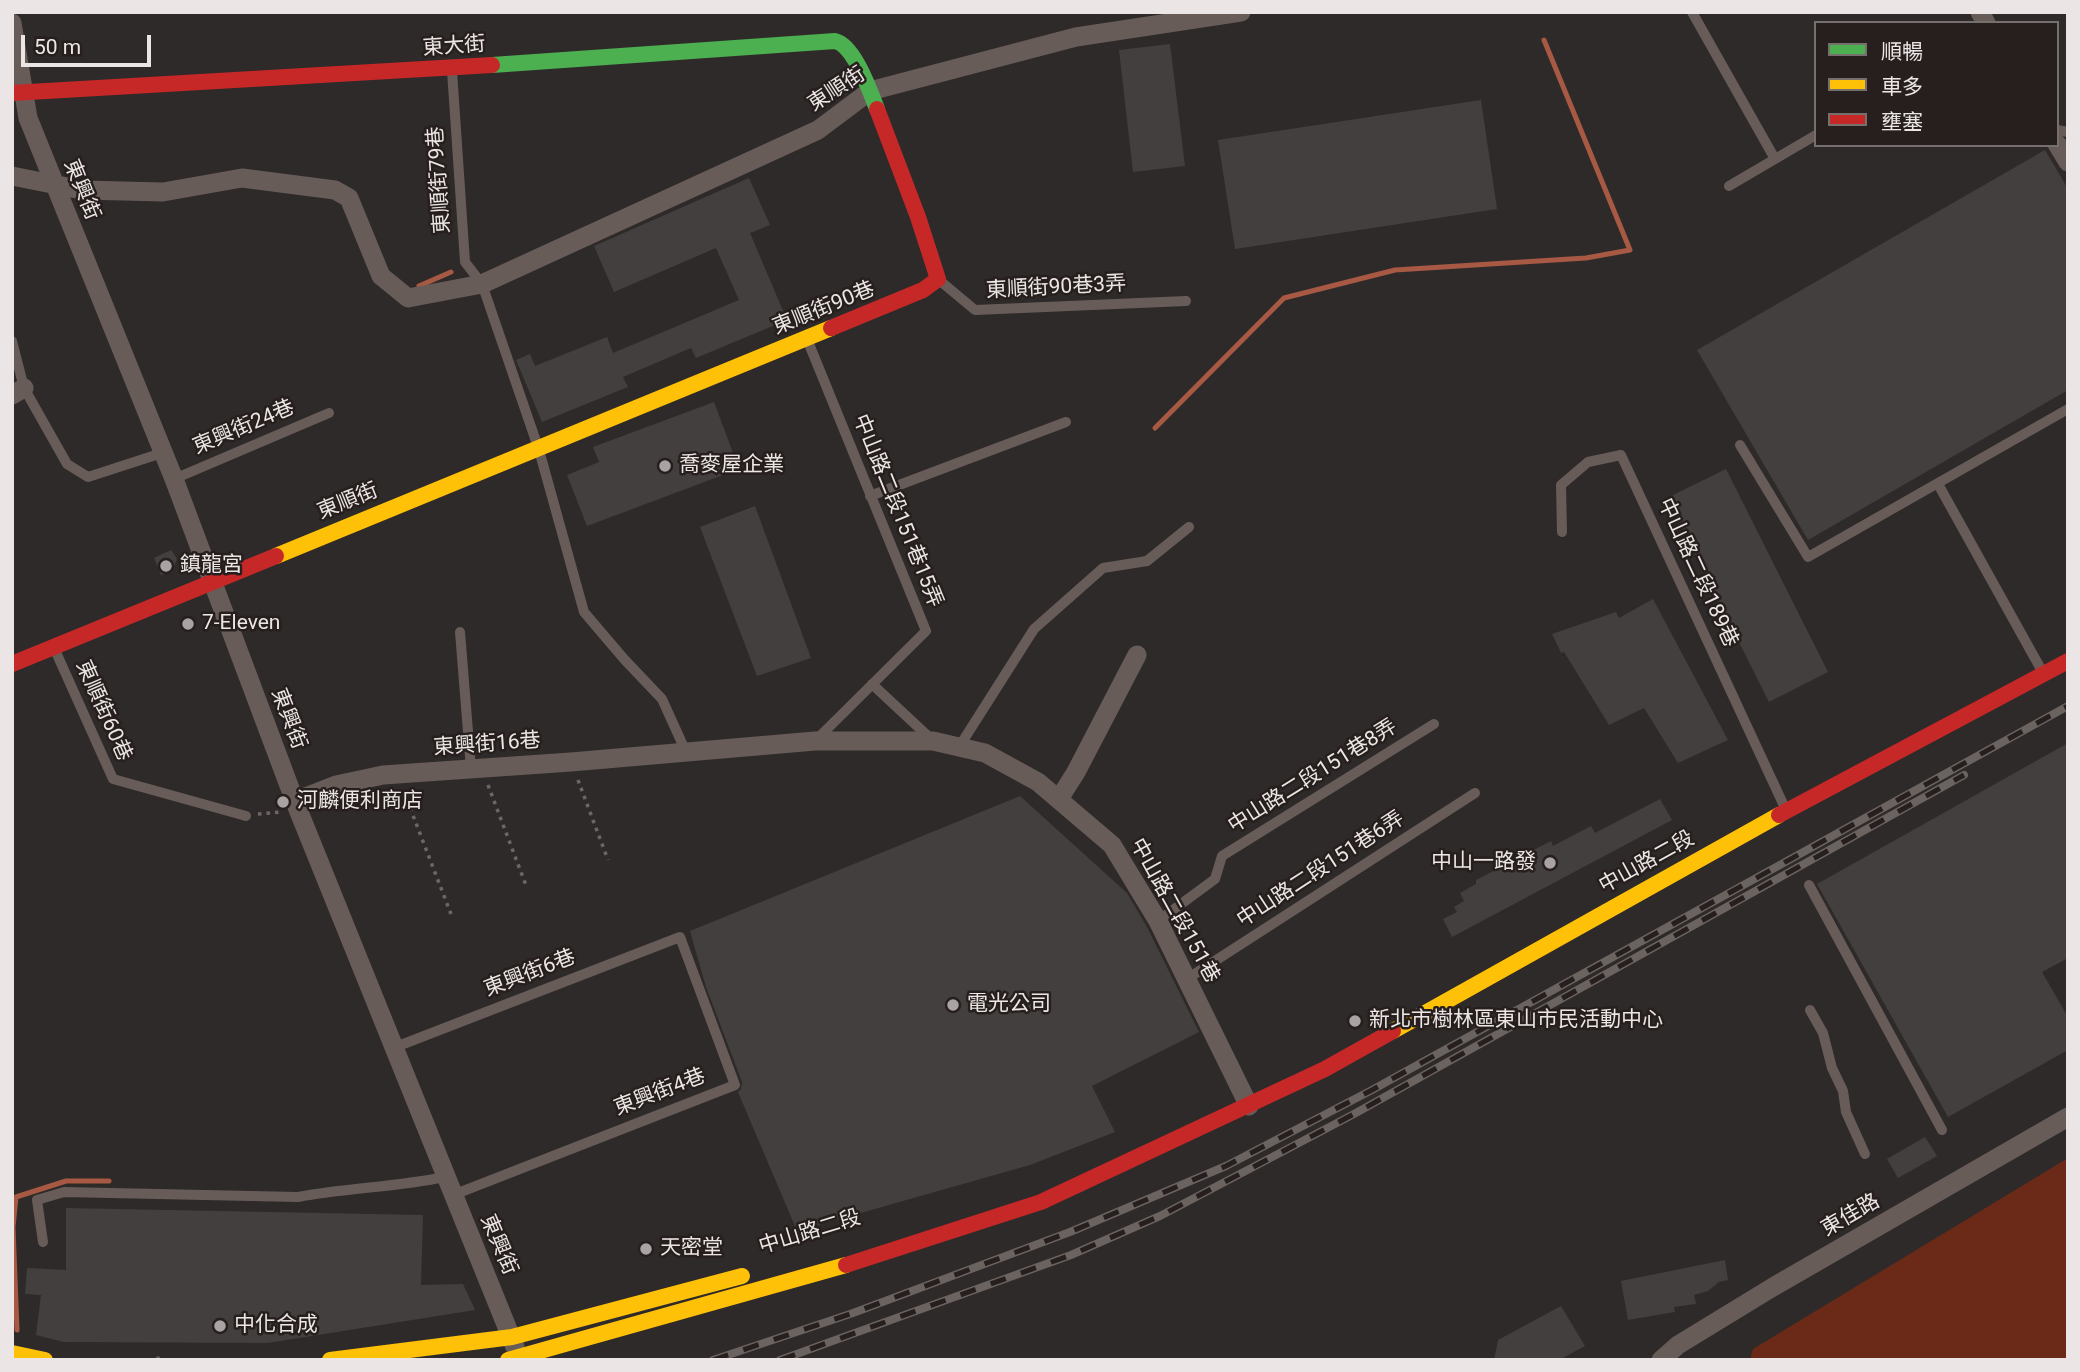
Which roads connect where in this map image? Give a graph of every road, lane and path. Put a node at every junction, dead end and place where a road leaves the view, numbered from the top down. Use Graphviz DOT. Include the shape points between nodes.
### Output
graph roads {
  1 [pos="1241,12"];
  2 [pos="1692,12"];
  3 [pos="12,23"];
  4 [pos="452,68"];
  5 [pos="870,91"];
  6 [pos="17,93"];
  7 [pos="1814,136"];
  8 [pos="2059,147"];
  9 [pos="1775,159"];
  10 [pos="2068,162"];
  11 [pos="12,176"];
  12 [pos="54,183"];
  13 [pos="1729,186"];
  14 [pos="938,279"];
  15 [pos="482,284"];
  16 [pos="1186,301"];
  17 [pos="807,338"];
  18 [pos="12,341"];
  19 [pos="18,392"];
  20 [pos="2068,409"];
  21 [pos="329,412"];
  22 [pos="1066,422"];
  23 [pos="1740,445"];
  24 [pos="539,450"];
  25 [pos="162,453"];
  26 [pos="174,479"];
  27 [pos="1938,484"];
  28 [pos="870,496"];
  29 [pos="1189,527"];
  30 [pos="1562,532"];
  31 [pos="211,582"];
  32 [pos="460,632"];
  33 [pos="53,648"];
  34 [pos="1137,655"];
  35 [pos="2068,661"];
  36 [pos="12,664"];
  37 [pos="2044,674"];
  38 [pos="872,684"];
  39 [pos="1434,724"];
  40 [pos="815,741"];
  41 [pos="933,741"];
  42 [pos="959,747"];
  43 [pos="687,752"];
  44 [pos="571,762"];
  45 [pos="477,769"];
  46 [pos="397,774"];
  47 [pos="1475,793"];
  48 [pos="1059,799"];
  49 [pos="296,804"];
  50 [pos="1787,812"];
  51 [pos="246,816"];
  52 [pos="608,860"];
  53 [pos="1809,885"];
  54 [pos="527,888"];
  55 [pos="452,914"];
  56 [pos="1158,921"];
  57 [pos="680,937"];
  58 [pos="1187,979"];
  59 [pos="1810,1010"];
  60 [pos="393,1048"];
  61 [pos="1249,1106"];
  62 [pos="2068,1117"];
  63 [pos="1942,1130"];
  64 [pos="1864,1154"];
  65 [pos="1061,1175"];
  66 [pos="449,1186"];
  67 [pos="43,1242"];
  68 [pos="761,1270"];
  69 [pos="512,1337"];
  70 [pos="158,1352"];
  71 [pos="12,1353"];
  72 [pos="513,1359"];
  73 [pos="46,1360"];
  74 [pos="158,1360"];
  75 [pos="330,1360"];
  76 [pos="1661,1360"];
  1 -- 5 [label="street, 東順街" via="1076,37"];
  2 -- 9 [label="lane"];
  3 -- 6 [label="street, 東興街"];
  4 -- 5 [label="main road, 東大街" via="840,42 852,52"];
  4 -- 6 [label="main road, 東大街"];
  4 -- 15 [label="lane, 東順街79巷" via="465,262"];
  5 -- 14 [label="main road"];
  5 -- 15 [label="street, 東順街" via="818,130"];
  6 -- 12 [label="street, 東興街"];
  7 -- 9 [label="lane"];
  8 -- 10 [label="street"];
  9 -- 13 [label="lane"];
  11 -- 12 [label="street, 東順街"];
  12 -- 15 [label="street, 東順街" via="82,190 163,191 242,178 335,190 349,198 381,276 408,298"];
  12 -- 25 [label="street, 東興街"];
  14 -- 16 [label="lane, 東順街90巷3弄" via="975,310"];
  14 -- 17 [label="main road, 東順街90巷" via="923,290"];
  15 -- 24 [label="lane"];
  17 -- 24 [label="main road, 東順街90巷"];
  17 -- 28 [label="lane, 中山路二段151巷15弄"];
  18 -- 19 [label="lane"];
  19 -- 25 [label="lane" via="67,464 88,477"];
  20 -- 27 [label="lane"];
  21 -- 26 [label="lane, 東興街24巷"];
  22 -- 28 [label="lane"];
  23 -- 27 [label="lane" via="1808,557"];
  24 -- 31 [label="main road, 東順街"];
  24 -- 43 [label="lane" via="584,611 662,699"];
  25 -- 26 [label="street, 東興街"];
  26 -- 31 [label="street, 東興街"];
  27 -- 37 [label="lane"];
  28 -- 38 [label="lane, 中山路二段151巷15弄" via="926,631"];
  29 -- 42 [label="lane" via="1147,561 1103,568 1034,629"];
  30 -- 50 [label="lane, 中山路二段189巷" via="1561,485 1588,462 1621,455"];
  31 -- 33 [label="main road, 東順街"];
  31 -- 49 [label="street, 東興街"];
  32 -- 45 [label="lane"];
  33 -- 36 [label="main road, 東順街"];
  33 -- 51 [label="lane, 東順街60巷" via="113,779"];
  34 -- 48 [label="street"];
  35 -- 37 [label="main road, 中山路二段"];
  37 -- 50 [label="main road, 中山路二段"];
  38 -- 40 [label="lane, 中山路二段151巷15弄"];
  38 -- 41 [label="lane"];
  39 -- 56 [label="lane, 中山路二段151巷8弄" via="1222,856 1215,879"];
  40 -- 41 [label="street, 中山路二段151巷"];
  40 -- 43 [label="street, 東興街16巷"];
  41 -- 42 [label="street, 中山路二段151巷"];
  42 -- 48 [label="street, 中山路二段151巷" via="985,753"];
  43 -- 44 [label="street, 東興街16巷"];
  44 -- 45 [label="street, 東興街16巷"];
  44 -- 52 [label="path"];
  45 -- 46 [label="street, 東興街16巷"];
  45 -- 54 [label="path"];
  46 -- 49 [label="street, 東興街16巷" via="336,785"];
  46 -- 55 [label="path"];
  47 -- 58 [label="lane, 中山路二段151巷6弄"];
  48 -- 56 [label="street, 中山路二段151巷" via="1112,845"];
  49 -- 51 [label="path" via="285,812"];
  49 -- 60 [label="street, 東興街"];
  50 -- 61 [label="main road, 中山路二段" via="1325,1069"];
  53 -- 63 [label="lane"];
  56 -- 58 [label="street, 中山路二段151巷"];
  57 -- 60 [label="lane, 東興街6巷"];
  57 -- 66 [label="lane, 東興街4巷" via="734,1085"];
  58 -- 61 [label="street, 中山路二段151巷"];
  59 -- 64 [label="lane" via="1823,1033"];
  60 -- 66 [label="street, 東興街"];
  61 -- 65 [label="main road, 中山路二段"];
  61 -- 72 [label="main road, 中山路二段" via="1041,1202 815,1275"];
  62 -- 76 [label="street, 東佳路" via="1773,1287"];
  66 -- 67 [label="lane" via="399,1186 298,1197 64,1192 37,1200"];
  66 -- 69 [label="street, 東興街"];
  68 -- 69 [label="main road, 中山路二段"];
  69 -- 72 [label="street, 東興街"];
  69 -- 75 [label="main road, 中山路二段"];
  70 -- 74 [label="path"];
  71 -- 73 [label="main road"];
}
